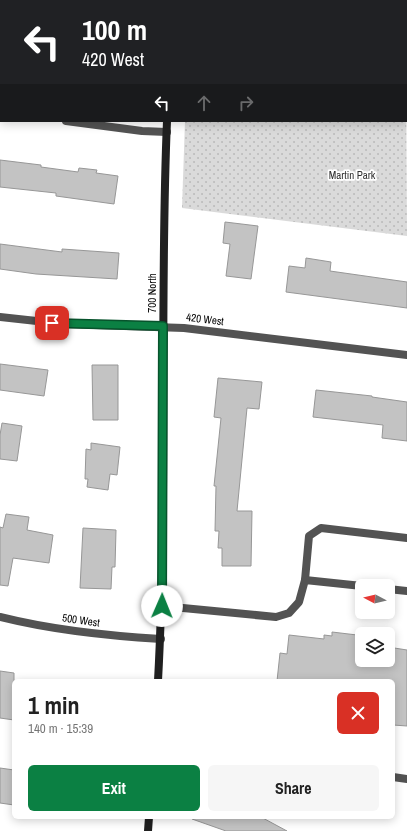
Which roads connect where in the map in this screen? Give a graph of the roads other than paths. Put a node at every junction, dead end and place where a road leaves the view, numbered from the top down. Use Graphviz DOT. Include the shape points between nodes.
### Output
graph roads {
  1 [pos="74,122"];
  2 [pos="167,122"];
  3 [pos="166,132"];
  4 [pos="0,317"];
  5 [pos="163,326"];
  6 [pos="407,355"];
  7 [pos="407,538"];
  8 [pos="305,580"];
  9 [pos="355,585"];
  10 [pos="395,590"];
  11 [pos="407,591"];
  12 [pos="162,606"];
  13 [pos="0,617"];
  14 [pos="161,639"];
  15 [pos="158,679"];
  16 [pos="395,777"];
  17 [pos="407,779"];
  18 [pos="149,819"];
  19 [pos="148,831"];
  1 -- 3 [label="street"];
  2 -- 3 [label="street, 700 North"];
  3 -- 5 [label="street, 700 North"];
  4 -- 5 [label="street, 420 West" via="64,324"];
  5 -- 6 [label="street, 420 West"];
  5 -- 12 [label="street, 700 North"];
  7 -- 8 [label="street" via="321,528 309,536"];
  8 -- 9 [label="street"];
  8 -- 12 [label="street" via="299,602 289,613 276,617"];
  10 -- 11 [label="street"];
  12 -- 14 [label="street, 700 North"];
  13 -- 14 [label="street, 500 West" via="117,636"];
  14 -- 15 [label="street, 700 North"];
  16 -- 17 [label="street"];
  18 -- 19 [label="street"];
}
